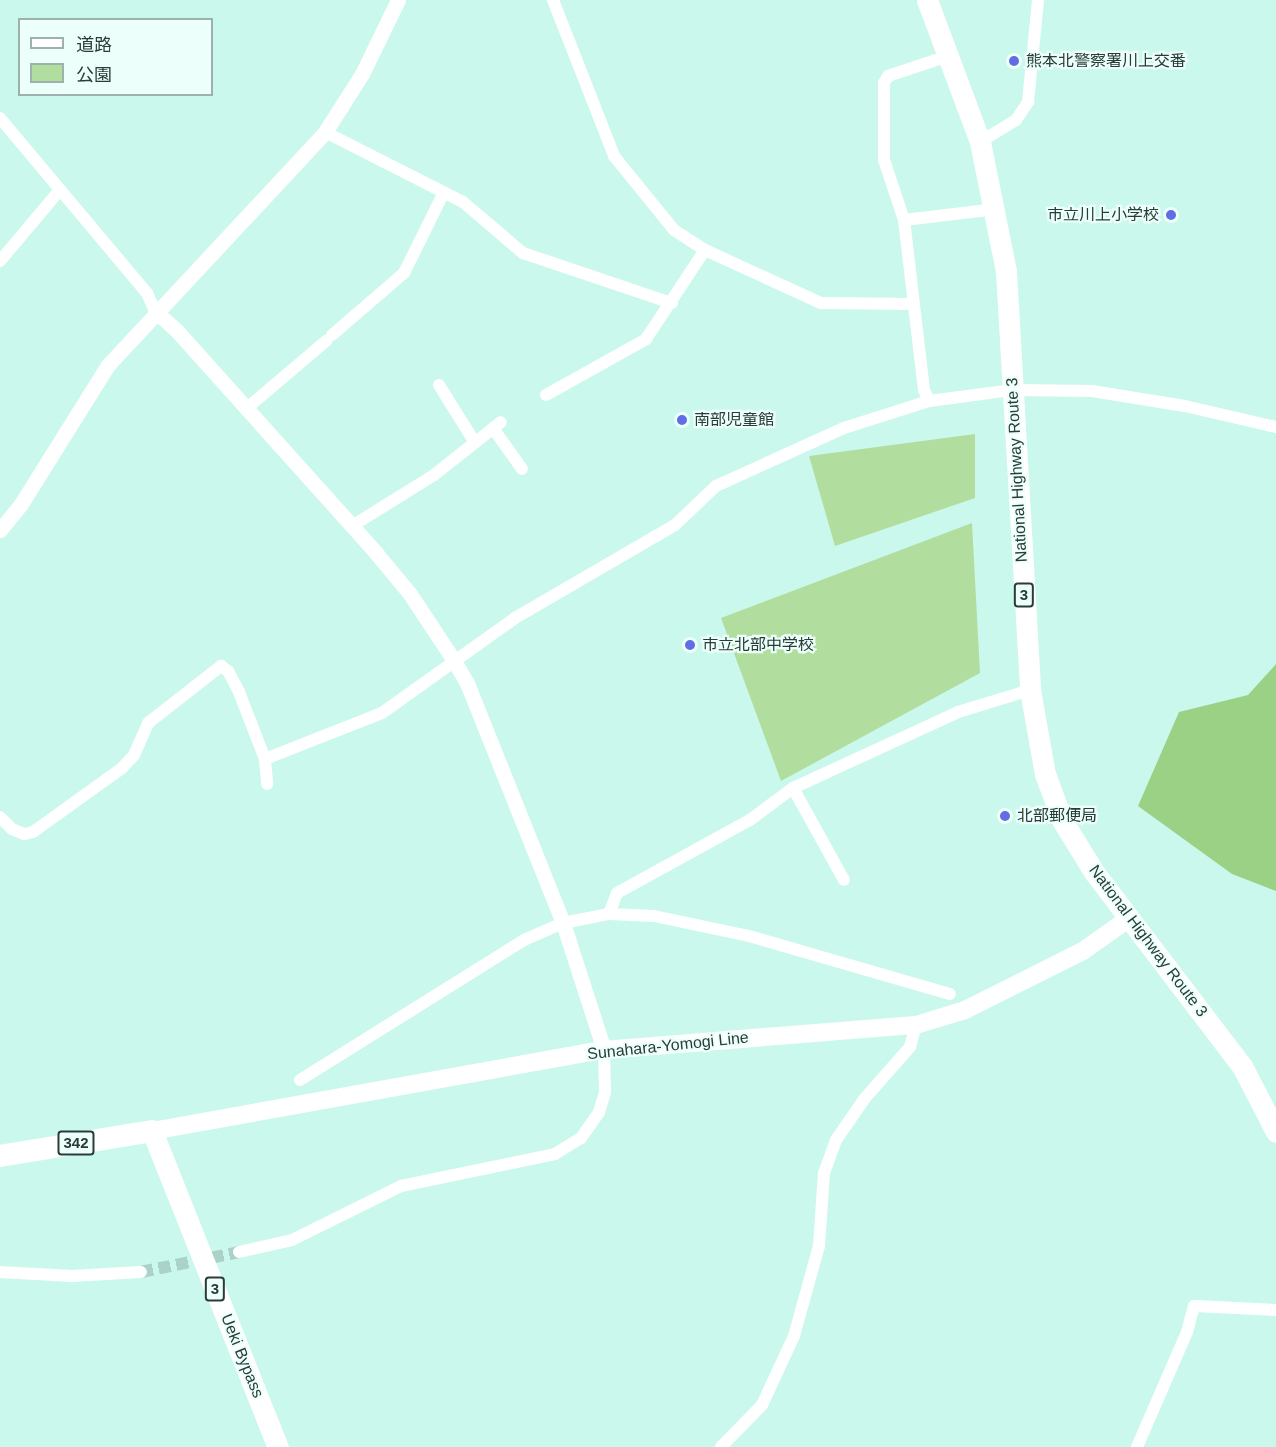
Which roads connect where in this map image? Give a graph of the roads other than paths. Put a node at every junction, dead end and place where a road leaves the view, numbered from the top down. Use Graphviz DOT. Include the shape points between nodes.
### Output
graph roads {
  1 [pos="398,0"];
  2 [pos="553,0"];
  3 [pos="927,0"];
  4 [pos="1038,0"];
  5 [pos="945,57"];
  6 [pos="0,118"];
  7 [pos="325,132"];
  8 [pos="980,142"];
  9 [pos="59,191"];
  10 [pos="444,192"];
  11 [pos="996,209"];
  12 [pos="904,220"];
  13 [pos="705,250"];
  14 [pos="0,261"];
  15 [pos="672,303"];
  16 [pos="912,304"];
  17 [pos="155,311"];
  18 [pos="439,385"];
  19 [pos="1013,390"];
  20 [pos="546,395"];
  21 [pos="929,401"];
  22 [pos="247,408"];
  23 [pos="1276,427"];
  24 [pos="474,441"];
  25 [pos="522,469"];
  26 [pos="352,526"];
  27 [pos="0,530"];
  28 [pos="453,659"];
  29 [pos="1030,690"];
  30 [pos="265,759"];
  31 [pos="267,784"];
  32 [pos="793,788"];
  33 [pos="0,817"];
  34 [pos="844,880"];
  35 [pos="609,915"];
  36 [pos="1128,919"];
  37 [pos="563,923"];
  38 [pos="950,994"];
  39 [pos="916,1025"];
  40 [pos="604,1050"];
  41 [pos="300,1080"];
  42 [pos="152,1131"];
  43 [pos="1276,1132"];
  44 [pos="0,1156"];
  45 [pos="239,1252"];
  46 [pos="0,1272"];
  47 [pos="141,1272"];
  48 [pos="1276,1310"];
  49 [pos="278,1447"];
  50 [pos="721,1447"];
  51 [pos="1137,1447"];
  1 -- 7 [label="street" via="362,74"];
  2 -- 13 [label="street" via="614,156 674,230"];
  3 -- 5 [label="highway, National Highway Route 3 / 3"];
  4 -- 8 [label="street" via="1028,102 1016,120"];
  5 -- 8 [label="highway, National Highway Route 3 / 3"];
  5 -- 12 [label="street" via="888,76 884,83 884,160"];
  6 -- 9 [label="street"];
  7 -- 10 [label="street"];
  7 -- 17 [label="street"];
  8 -- 11 [label="highway, National Highway Route 3 / 3"];
  9 -- 14 [label="street"];
  9 -- 17 [label="street" via="147,293"];
  10 -- 15 [label="street" via="463,202 523,253"];
  10 -- 22 [label="street" via="404,273"];
  11 -- 12 [label="street"];
  11 -- 19 [label="highway, National Highway Route 3 / 3" via="1006,271"];
  12 -- 16 [label="street"];
  13 -- 15 [label="street"];
  13 -- 16 [label="street" via="821,303"];
  15 -- 20 [label="street" via="646,339"];
  16 -- 21 [label="street" via="924,390"];
  17 -- 22 [label="street"];
  17 -- 27 [label="street" via="108,365 21,504"];
  18 -- 24 [label="street"];
  19 -- 21 [label="street"];
  19 -- 23 [label="street" via="1092,391 1185,406"];
  19 -- 29 [label="highway, National Highway Route 3 / 3"];
  21 -- 28 [label="street" via="844,428 716,486 675,525 515,618"];
  22 -- 26 [label="street"];
  24 -- 25 [label="street" via="497,425"];
  24 -- 26 [label="street" via="434,475"];
  26 -- 28 [label="street" via="410,594"];
  28 -- 30 [label="street" via="382,713"];
  28 -- 37 [label="street" via="467,683"];
  29 -- 32 [label="street" via="958,712"];
  29 -- 36 [label="highway, National Highway Route 3 / 3" via="1045,774 1062,820"];
  30 -- 31 [label="street"];
  30 -- 33 [label="street" via="239,692 221,666 148,723 134,755 122,768 33,832 24,834 12,829"];
  32 -- 34 [label="street"];
  32 -- 35 [label="street" via="750,820 617,893"];
  35 -- 37 [label="street"];
  35 -- 38 [label="street" via="654,916 749,936"];
  36 -- 39 [label="main road, Sunahara-Yomogi Line / 342" via="1083,951 965,1010"];
  36 -- 43 [label="highway, National Highway Route 3 / 3" via="1242,1066"];
  37 -- 40 [label="street"];
  37 -- 41 [label="street" via="487,962"];
  39 -- 40 [label="main road, Sunahara-Yomogi Line / 342"];
  39 -- 50 [label="street" via="910,1047 865,1098 836,1140 824,1173 819,1246 794,1336 762,1405"];
  40 -- 42 [label="main road, Sunahara-Yomogi Line / 342"];
  40 -- 45 [label="street" via="605,1092 599,1112 580,1138 555,1154 401,1186 292,1240"];
  42 -- 44 [label="highway, 342"];
  42 -- 49 [label="highway, Ueki Bypass / 3"];
  46 -- 47 [label="street" via="72,1276"];
  48 -- 51 [label="street" via="1194,1305 1187,1332"];
}
